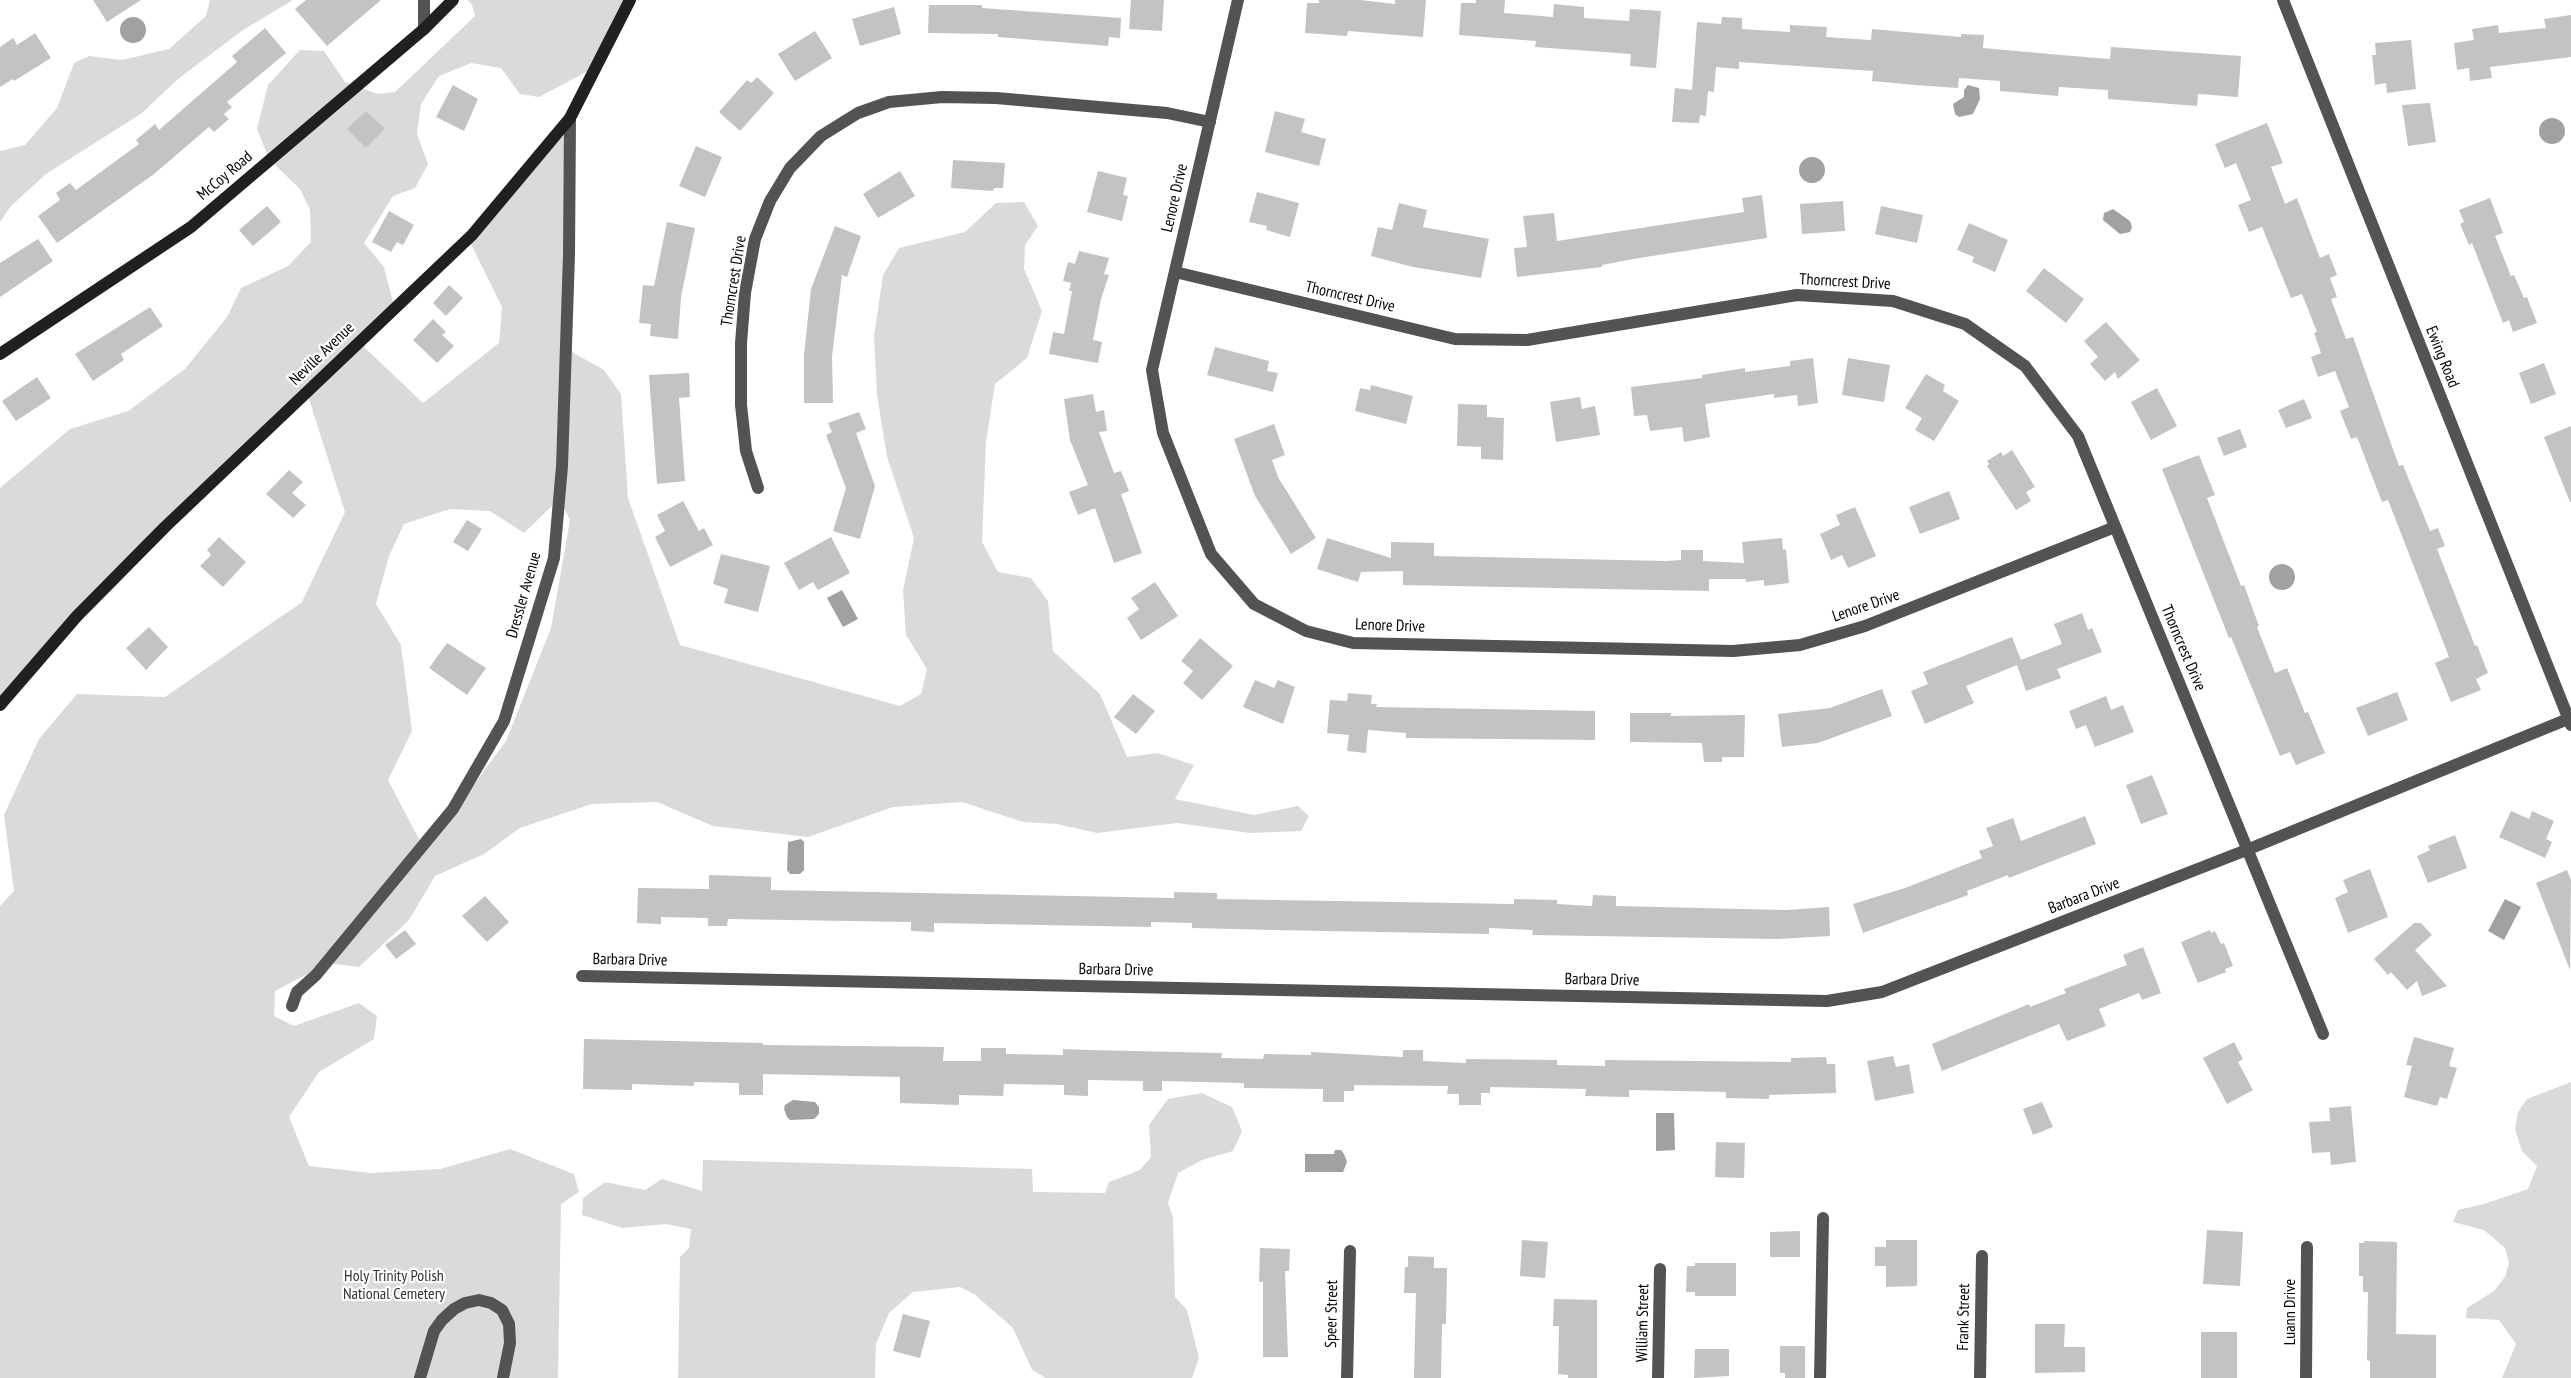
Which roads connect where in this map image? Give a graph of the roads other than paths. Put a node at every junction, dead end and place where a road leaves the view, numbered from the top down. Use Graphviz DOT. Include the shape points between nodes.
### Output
graph roads {
  1 [pos="424,0"];
  2 [pos="453,0"];
  3 [pos="630,0"];
  4 [pos="1238,0"];
  5 [pos="2283,0"];
  6 [pos="424,29"];
  7 [pos="570,118"];
  8 [pos="1210,122"];
  9 [pos="1174,272"];
  10 [pos="0,354"];
  11 [pos="758,488"];
  12 [pos="2115,527"];
  13 [pos="0,705"];
  14 [pos="2570,722"];
  15 [pos="2249,849"];
  16 [pos="582,976"];
  17 [pos="292,1006"];
  18 [pos="2323,1035"];
  19 [pos="1823,1218"];
  20 [pos="2307,1247"];
  21 [pos="1350,1251"];
  22 [pos="1982,1256"];
  23 [pos="1660,1269"];
  24 [pos="420,1378"];
  25 [pos="503,1378"];
  26 [pos="1347,1378"];
  27 [pos="1658,1378"];
  28 [pos="1820,1378"];
  29 [pos="1980,1378"];
  30 [pos="2306,1378"];
  1 -- 6 [label="street"];
  2 -- 6 [label="street, McCoy Road"];
  3 -- 7 [label="street, Neville Avenue"];
  4 -- 8 [label="street, Lenore Drive"];
  5 -- 14 [label="street, Ewing Road"];
  6 -- 10 [label="street, McCoy Road" via="191,227"];
  7 -- 13 [label="street, Neville Avenue" via="472,235 165,526 77,616"];
  7 -- 17 [label="street, Dressler Avenue" via="562,454 554,558 504,722 453,809 316,975 297,992"];
  8 -- 9 [label="street, Lenore Drive"];
  8 -- 11 [label="street, Thorncrest Drive" via="1167,113 942,97 889,102 858,113 821,136 790,168 770,201 755,239 745,293 741,405 746,451"];
  9 -- 12 [label="street, Thorncrest Drive" via="1455,339 1527,340 1797,294 1893,301 1965,324 2025,366 2078,436"];
  9 -- 12 [label="street, Lenore Drive" via="1152,370 1163,433 1211,554 1254,604 1306,631 1353,643 1733,651 1800,645 1865,626"];
  12 -- 15 [label="street, Thorncrest Drive"];
  14 -- 15 [label="street, Barbara Drive"];
  15 -- 16 [label="street, Barbara Drive" via="1882,992 1827,1001"];
  15 -- 18 [label="street, Thorncrest Drive"];
  19 -- 28 [label="street"];
  20 -- 30 [label="street, Luann Drive"];
  21 -- 26 [label="street, Speer Street"];
  22 -- 29 [label="street, Frank Street"];
  23 -- 27 [label="street, William Street"];
  24 -- 25 [label="street" via="434,1331 442,1320 454,1309 479,1300 502,1310 509,1324 510,1343"];
}
